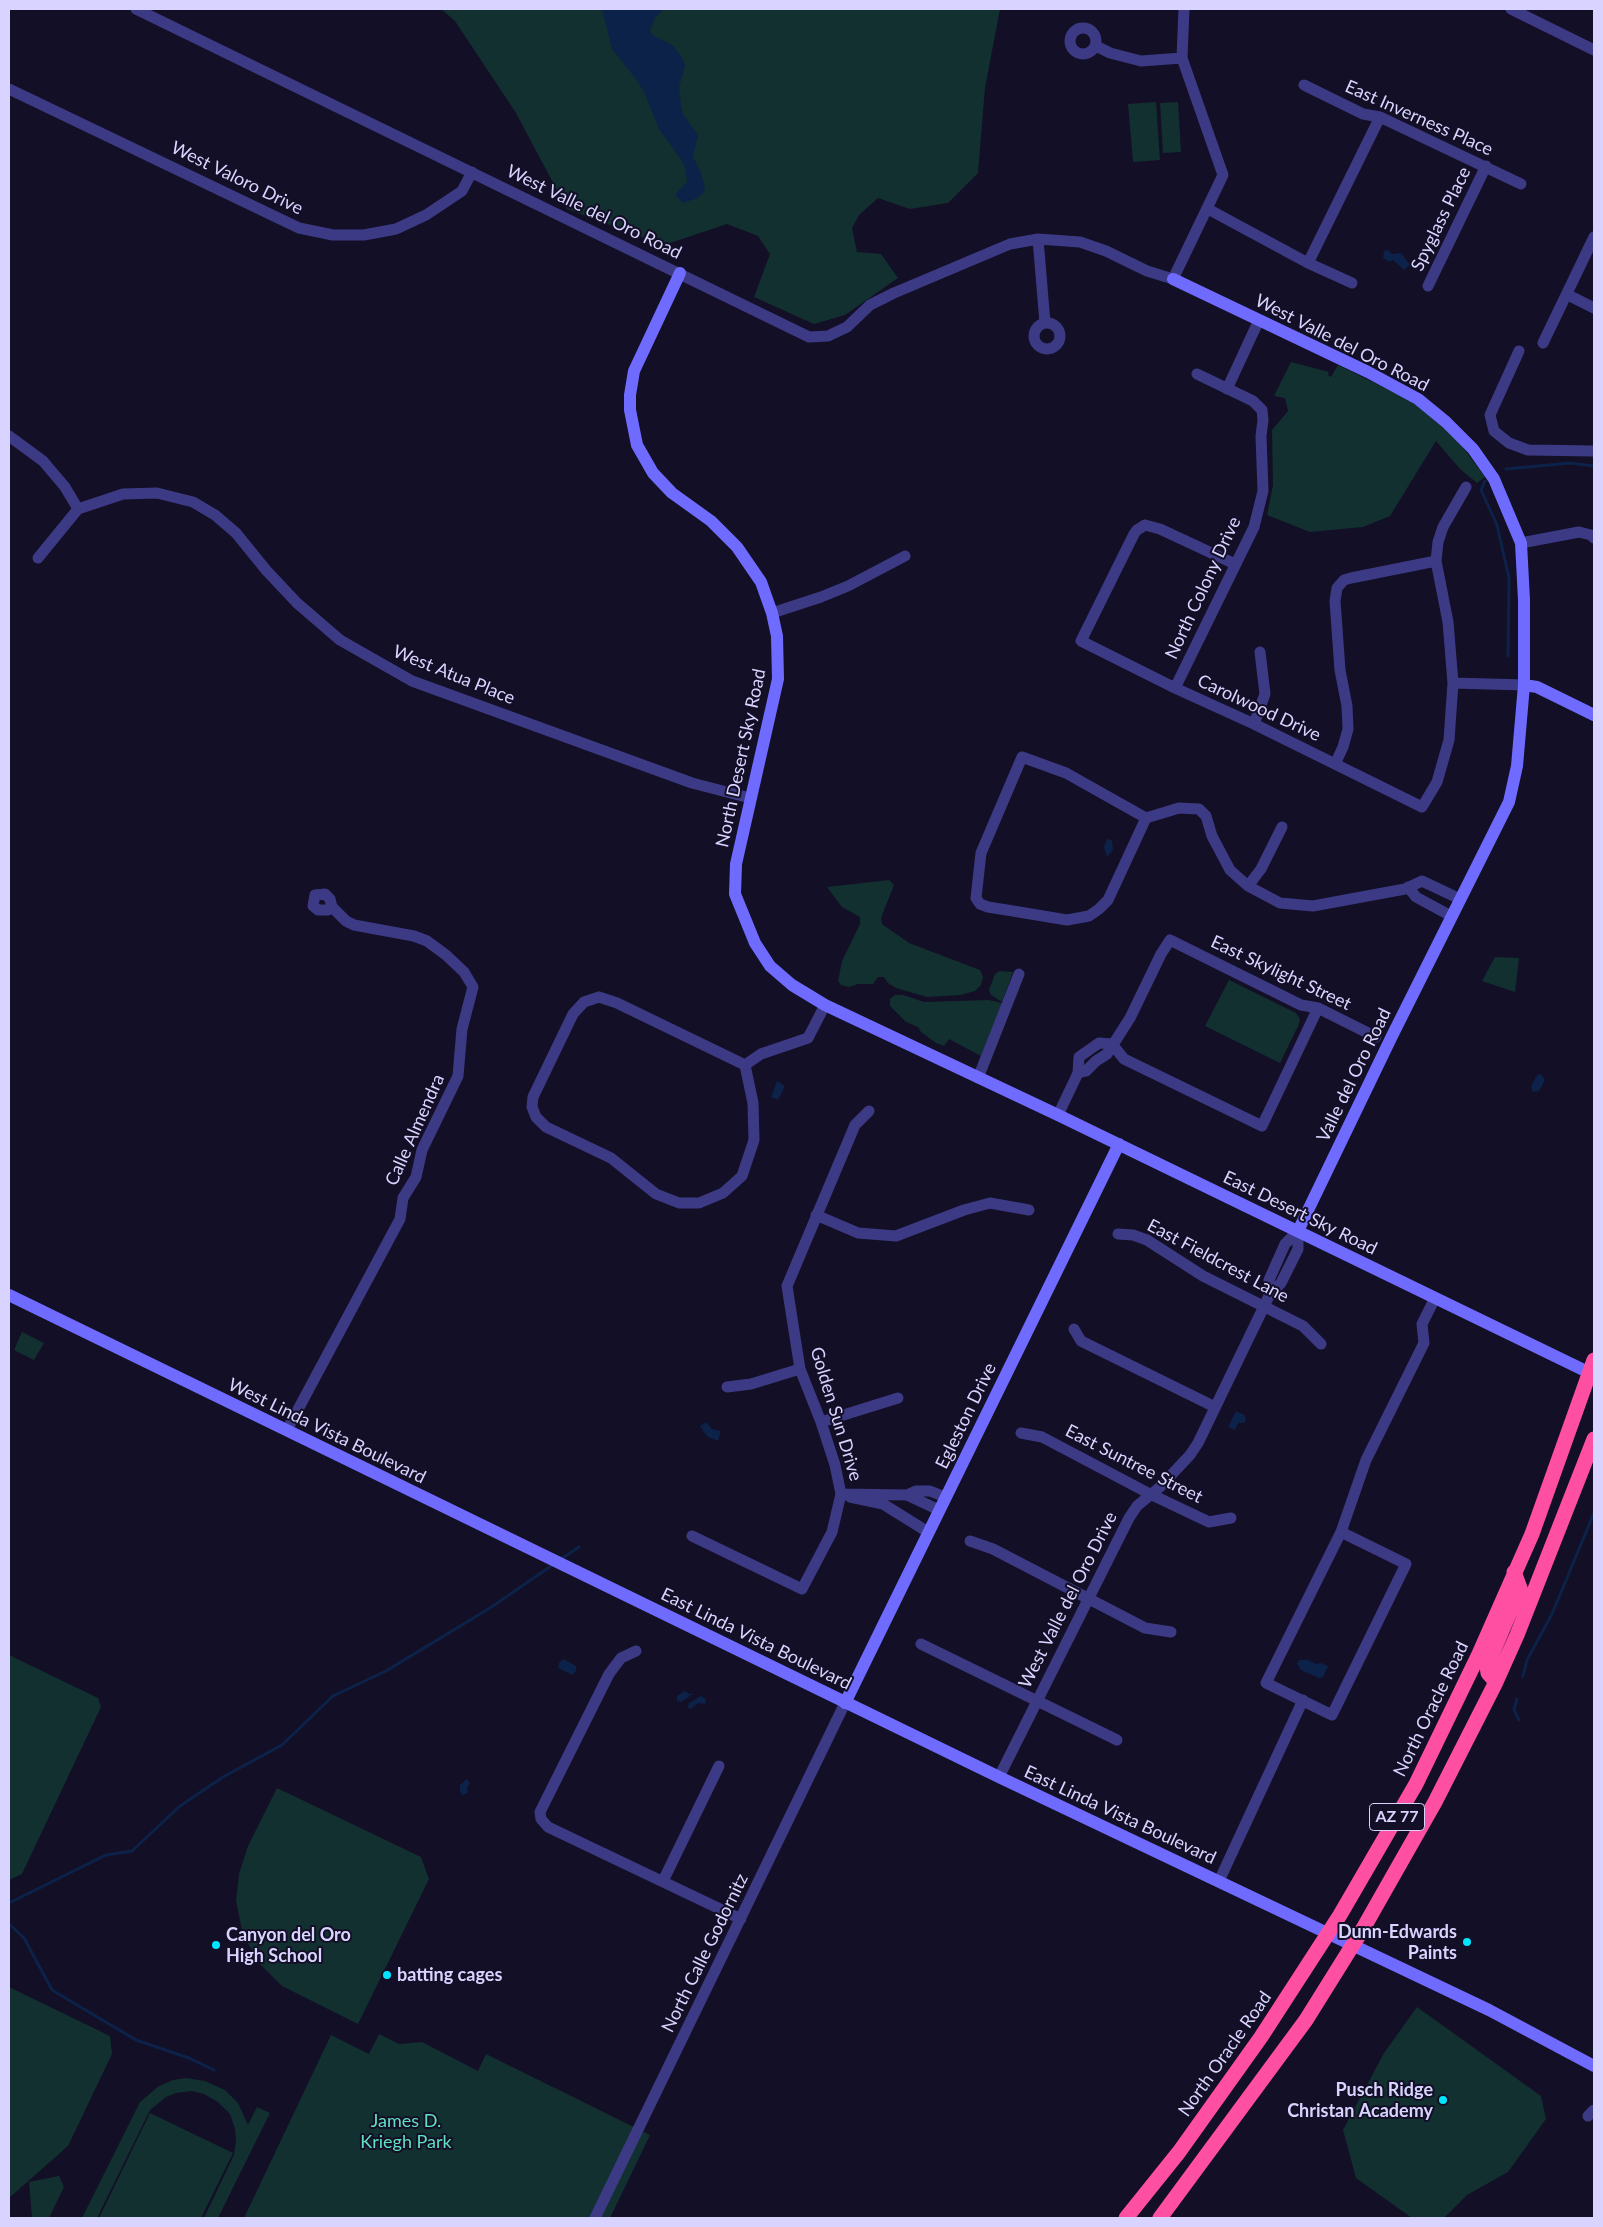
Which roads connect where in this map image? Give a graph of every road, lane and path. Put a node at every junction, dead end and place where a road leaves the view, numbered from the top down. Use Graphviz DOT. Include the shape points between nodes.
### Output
graph roads {
  1 [pos="136,9"];
  2 [pos="1184,9"];
  3 [pos="1511,9"];
  4 [pos="1096,46"];
  5 [pos="1594,50"];
  6 [pos="1182,58"];
  7 [pos="1304,86"];
  8 [pos="9,89"];
  9 [pos="1380,117"];
  10 [pos="1486,166"];
  11 [pos="472,172"];
  12 [pos="1521,184"];
  13 [pos="1208,209"];
  14 [pos="1594,238"];
  15 [pos="1038,239"];
  16 [pos="1308,263"];
  17 [pos="680,273"];
  18 [pos="1173,279"];
  19 [pos="1352,283"];
  20 [pos="1428,286"];
  21 [pos="1568,295"];
  22 [pos="1594,308"];
  23 [pos="1259,320"];
  24 [pos="1045,324"];
  25 [pos="1544,343"];
  26 [pos="1519,351"];
  27 [pos="1197,374"];
  28 [pos="1227,389"];
  29 [pos="9,436"];
  30 [pos="1594,451"];
  31 [pos="1466,487"];
  32 [pos="78,509"];
  33 [pos="1593,534"];
  34 [pos="1521,543"];
  35 [pos="904,556"];
  36 [pos="38,558"];
  37 [pos="1436,561"];
  38 [pos="1235,564"];
  39 [pos="772,613"];
  40 [pos="1260,652"];
  41 [pos="1453,682"];
  42 [pos="1524,685"];
  43 [pos="1175,688"];
  44 [pos="1594,716"];
  45 [pos="1254,724"];
  46 [pos="1335,764"];
  47 [pos="750,798"];
  48 [pos="1146,818"];
  49 [pos="1282,827"];
  50 [pos="1248,886"];
  51 [pos="1408,887"];
  52 [pos="1460,899"];
  53 [pos="332,907"];
  54 [pos="1451,916"];
  55 [pos="1443,934"];
  56 [pos="1019,974"];
  57 [pos="825,1005"];
  58 [pos="1318,1008"];
  59 [pos="1376,1037"];
  60 [pos="1112,1044"];
  61 [pos="745,1065"];
  62 [pos="984,1080"];
  63 [pos="870,1111"];
  64 [pos="1058,1115"];
  65 [pos="1119,1144"];
  66 [pos="1029,1210"];
  67 [pos="816,1215"];
  68 [pos="1298,1231"];
  69 [pos="1118,1234"];
  70 [pos="9,1295"];
  71 [pos="1434,1298"];
  72 [pos="1263,1307"];
  73 [pos="1074,1329"];
  74 [pos="1321,1344"];
  75 [pos="800,1369"];
  76 [pos="1593,1370"];
  77 [pos="727,1387"];
  78 [pos="898,1398"];
  79 [pos="1215,1407"];
  80 [pos="821,1422"];
  81 [pos="287,1430"];
  82 [pos="1021,1433"];
  83 [pos="1594,1439"];
  84 [pos="842,1494"];
  85 [pos="1150,1494"];
  86 [pos="907,1495"];
  87 [pos="945,1497"];
  88 [pos="939,1510"];
  89 [pos="906,1518"];
  90 [pos="1231,1518"];
  91 [pos="928,1532"];
  92 [pos="1341,1532"];
  93 [pos="692,1536"];
  94 [pos="970,1541"];
  95 [pos="1514,1572"];
  96 [pos="631,1597"];
  97 [pos="1088,1600"];
  98 [pos="1171,1632"];
  99 [pos="921,1644"];
  100 [pos="636,1651"];
  101 [pos="1496,1682"];
  102 [pos="1303,1700"];
  103 [pos="1037,1702"];
  104 [pos="845,1703"];
  105 [pos="1117,1740"];
  106 [pos="719,1766"];
  107 [pos="999,1777"];
  108 [pos="663,1881"];
  109 [pos="1219,1881"];
  110 [pos="741,1919"];
  111 [pos="1328,1934"];
  112 [pos="1353,1946"];
  113 [pos="1594,2066"];
  114 [pos="595,2218"];
  115 [pos="1126,2218"];
  116 [pos="1160,2218"];
  1 -- 11 [label="street, West Valle del Oro Road"];
  2 -- 6 [label="street"];
  3 -- 5 [label="street"];
  4 -- 6 [label="street" via="1141,61"];
  6 -- 13 [label="street" via="1222,175"];
  7 -- 9 [label="street, East Inverness Place" via="1364,114"];
  8 -- 11 [label="street, West Valoro Drive" via="299,228 334,235 364,235 396,229 418,219 462,191"];
  9 -- 10 [label="street, East Inverness Place"];
  9 -- 16 [label="street"];
  10 -- 12 [label="street, East Inverness Place"];
  10 -- 20 [label="street, Spyglass Place"];
  11 -- 17 [label="street, West Valle del Oro Road"];
  13 -- 16 [label="street"];
  13 -- 18 [label="street"];
  14 -- 21 [label="street"];
  15 -- 17 [label="street, West Valle del Oro Road" via="1010,244 894,293 870,305 847,327 828,336 809,337"];
  15 -- 18 [label="street, West Valle del Oro Road" via="1080,242"];
  15 -- 24 [label="street"];
  16 -- 19 [label="street"];
  17 -- 39 [label="street, North Desert Sky Road" via="634,371 630,395 637,445 663,485 725,533 747,558 761,582"];
  18 -- 23 [label="street, West Valle del Oro Road"];
  21 -- 22 [label="street"];
  21 -- 25 [label="street"];
  23 -- 28 [label="street"];
  23 -- 34 [label="street, West Valle del Oro Road" via="1418,399 1446,422 1473,449 1494,479"];
  26 -- 30 [label="street" via="1490,415 1494,431 1509,443 1528,450"];
  27 -- 28 [label="street, North Colony Drive"];
  28 -- 38 [label="street, North Colony Drive" via="1262,407 1264,420 1261,436 1263,490 1254,527"];
  29 -- 32 [label="street" via="43,461"];
  31 -- 37 [label="street" via="1443,527"];
  32 -- 36 [label="street"];
  32 -- 47 [label="street, West Atua Place" via="123,494 157,493 194,502 236,533 297,603 340,640 412,681 692,783"];
  33 -- 34 [label="street" via="1579,532"];
  34 -- 42 [label="street, West Valle del Oro Road"];
  35 -- 39 [label="street" via="830,593"];
  37 -- 41 [label="street" via="1448,622"];
  37 -- 46 [label="street" via="1338,581 1335,601 1348,729"];
  38 -- 43 [label="street, North Colony Drive"];
  38 -- 43 [label="street, Carolwood Drive" via="1144,523 1134,534 1082,641"];
  39 -- 47 [label="street, North Desert Sky Road" via="778,679"];
  40 -- 45 [label="street" via="1265,694"];
  41 -- 42 [label="street"];
  41 -- 46 [label="street, Carolwood Drive" via="1449,740 1437,782 1422,807"];
  42 -- 44 [label="street" via="1537,688"];
  42 -- 52 [label="street, West Valle del Oro Road" via="1518,766 1509,802"];
  43 -- 45 [label="street, Carolwood Drive"];
  45 -- 46 [label="street, Carolwood Drive"];
  47 -- 57 [label="street, North Desert Sky Road" via="736,864 735,894 743,917 770,966 792,985"];
  48 -- 48 [label="street" via="1066,773 1022,757 981,854 976,898 980,904 1013,912 1066,920 1089,916 1108,900"];
  48 -- 50 [label="street" via="1179,808 1199,810 1206,816 1212,836 1230,870"];
  49 -- 50 [label="street" via="1261,869"];
  50 -- 51 [label="street" via="1280,902 1313,906"];
  51 -- 52 [label="street" via="1422,881"];
  51 -- 54 [label="street" via="1416,897"];
  52 -- 54 [label="street, West Valle del Oro Road"];
  53 -- 81 [label="street, Calle Almendra" via="354,925 427,941 464,972 473,987 462,1029 458,1076 422,1150 416,1177 403,1198 400,1219"];
  54 -- 55 [label="street, West Valle del Oro Road"];
  55 -- 68 [label="street, Valle del Oro Road"];
  56 -- 62 [label="street"];
  57 -- 61 [label="street" via="808,1038 761,1054"];
  57 -- 62 [label="street, North Desert Sky Road"];
  58 -- 59 [label="street, East Skylight Street"];
  58 -- 60 [label="street, East Skylight Street" via="1302,1005 1170,940 1130,1018"];
  58 -- 60 [label="street" via="1262,1126 1124,1059"];
  60 -- 64 [label="street" via="1099,1043 1080,1057 1078,1073"];
  61 -- 61 [label="street" via="599,997 584,1002 573,1014 533,1097 532,1107 546,1127 611,1158 656,1194 679,1203 699,1202 723,1193 742,1176 754,1140 753,1102"];
  62 -- 64 [label="street, East Desert Sky Road"];
  63 -- 67 [label="street, Golden Sun Drive" via="855,1125"];
  64 -- 65 [label="street, East Desert Sky Road"];
  65 -- 68 [label="street, East Desert Sky Road"];
  65 -- 87 [label="street, Egleston Drive"];
  66 -- 67 [label="street" via="990,1203 896,1236 858,1233"];
  67 -- 75 [label="street, Golden Sun Drive" via="787,1286"];
  68 -- 71 [label="street, East Desert Sky Road"];
  68 -- 72 [label="street, West Valle del Oro Drive" via="1298,1249 1281,1283"];
  69 -- 72 [label="street, East Fieldcrest Lane" via="1147,1240 1202,1276"];
  70 -- 81 [label="street, West Linda Vista Boulevard"];
  71 -- 76 [label="street, East Desert Sky Road"];
  71 -- 92 [label="street" via="1422,1324 1424,1343 1366,1460"];
  72 -- 74 [label="street, East Fieldcrest Lane" via="1303,1326"];
  72 -- 79 [label="street, West Valle del Oro Drive"];
  73 -- 79 [label="street" via="1081,1341"];
  75 -- 77 [label="street" via="751,1384"];
  75 -- 80 [label="street, Golden Sun Drive"];
  76 -- 95 [label="highway, North Oracle Road / AZ 77" via="1532,1534"];
  78 -- 80 [label="street"];
  79 -- 85 [label="street, West Valle del Oro Drive" via="1194,1450"];
  80 -- 84 [label="street, Golden Sun Drive"];
  81 -- 96 [label="street, West Linda Vista Boulevard"];
  82 -- 85 [label="street, East Suntree Street" via="1042,1437"];
  83 -- 101 [label="highway, AZ 77"];
  84 -- 86 [label="street"];
  84 -- 89 [label="street" via="882,1504"];
  84 -- 93 [label="street, Golden Sun Drive" via="832,1532 802,1589"];
  85 -- 90 [label="street, East Suntree Street" via="1209,1522"];
  85 -- 97 [label="street, West Valle del Oro Drive" via="1129,1518"];
  86 -- 87 [label="street" via="930,1491"];
  86 -- 88 [label="street"];
  86 -- 89 [label="street"];
  87 -- 88 [label="street, Egleston Drive"];
  88 -- 91 [label="street, Egleston Drive"];
  89 -- 91 [label="street"];
  91 -- 104 [label="street, Egleston Drive"];
  92 -- 102 [label="street" via="1266,1683"];
  92 -- 102 [label="street" via="1406,1564 1332,1715"];
  94 -- 97 [label="street" via="993,1549"];
  95 -- 101 [label="highway" via="1520,1588 1487,1666 1488,1673"];
  95 -- 111 [label="highway, North Oracle Road / AZ 77" via="1480,1654 1416,1784"];
  96 -- 104 [label="street, East Linda Vista Boulevard"];
  97 -- 98 [label="street" via="1145,1628"];
  97 -- 103 [label="street, West Valle del Oro Drive"];
  99 -- 103 [label="street"];
  100 -- 108 [label="street" via="622,1658 609,1674 540,1812 548,1827"];
  101 -- 112 [label="highway, AZ 77" via="1435,1802"];
  102 -- 109 [label="street"];
  103 -- 105 [label="street"];
  103 -- 107 [label="street, West Valle del Oro Drive"];
  104 -- 107 [label="street, East Linda Vista Boulevard"];
  104 -- 110 [label="street, North Calle Godornitz"];
  106 -- 108 [label="street"];
  107 -- 109 [label="street, East Linda Vista Boulevard"];
  108 -- 110 [label="street"];
  109 -- 111 [label="street, East Linda Vista Boulevard"];
  110 -- 114 [label="street, North Calle Godornitz"];
  111 -- 112 [label="street, East Linda Vista Boulevard"];
  111 -- 115 [label="highway, North Oracle Road / AZ 77" via="1262,2037 1179,2152"];
  112 -- 113 [label="street, East Linda Vista Boulevard" via="1489,2010"];
  112 -- 116 [label="highway, AZ 77" via="1306,2020"];
}
